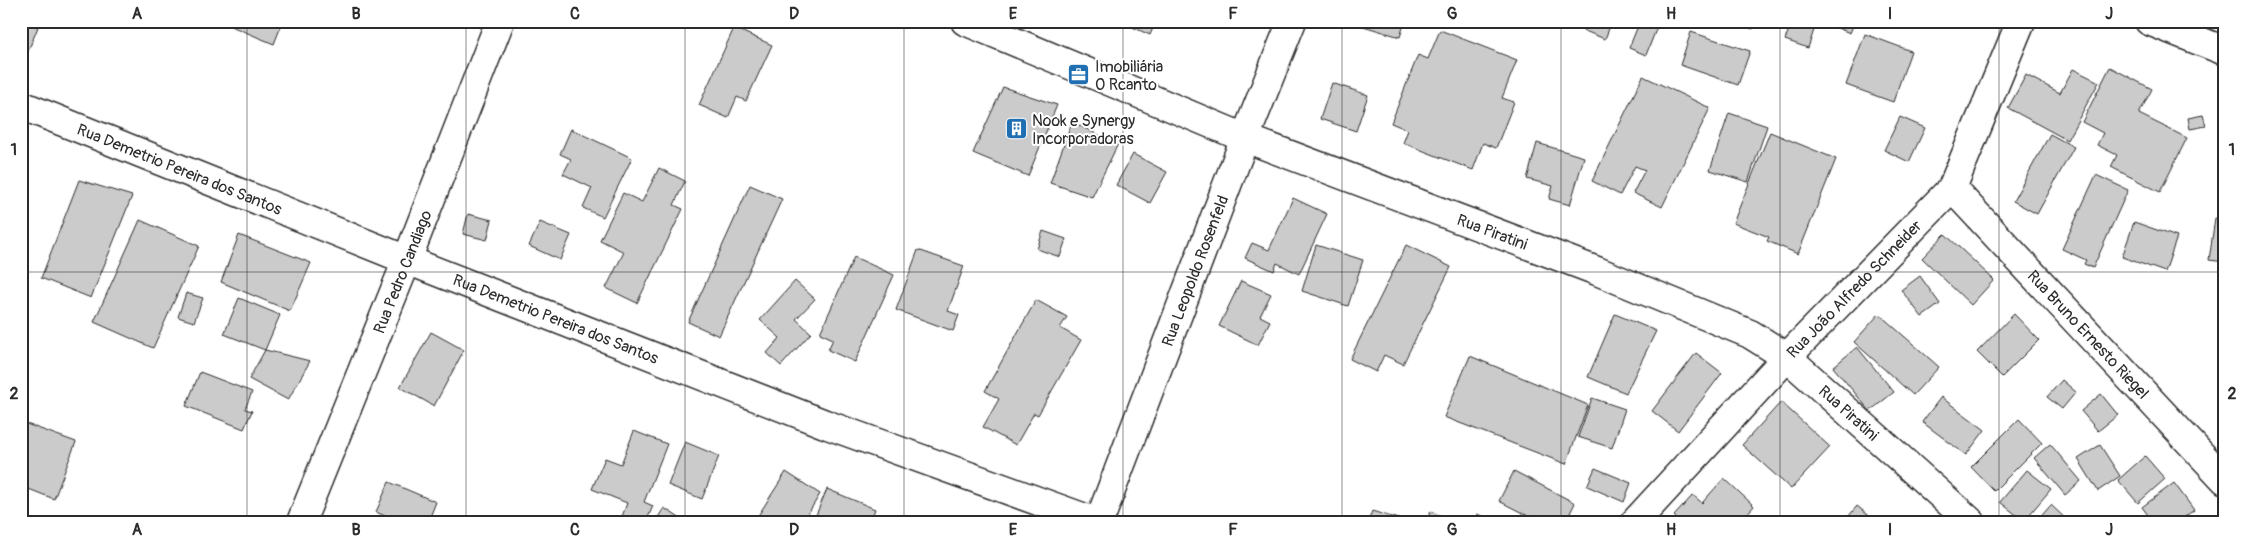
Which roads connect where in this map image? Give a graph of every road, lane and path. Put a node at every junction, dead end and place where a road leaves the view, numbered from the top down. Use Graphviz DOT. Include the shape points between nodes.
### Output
graph roads {
  1 [pos="500,21"];
  2 [pos="965,21"];
  3 [pos="1292,21"];
  4 [pos="2021,21"];
  5 [pos="2149,21"];
  6 [pos="2225,51"];
  7 [pos="21,105"];
  8 [pos="1245,138"];
  9 [pos="1952,188"];
  10 [pos="407,260"];
  11 [pos="1787,357"];
  12 [pos="2225,480"];
  13 [pos="301,522"];
  14 [pos="1097,522"];
  15 [pos="1634,522"];
  16 [pos="1971,522"];
  1 -- 10 [label="street, Rua Pedro Candiago"];
  2 -- 8 [label="street, Rua Piratini"];
  3 -- 8 [label="street, Rua Leopoldo Rosenfeld"];
  4 -- 9 [label="street, Rua João Alfredo Schneider"];
  5 -- 6 [label="street"];
  7 -- 10 [label="street, Rua Demetrio Pereira dos Santos"];
  8 -- 11 [label="street, Rua Piratini" via="1597,271 1750,334"];
  8 -- 14 [label="street, Rua Leopoldo Rosenfeld"];
  9 -- 11 [label="street, Rua João Alfredo Schneider"];
  9 -- 12 [label="street, Rua Bruno Ernesto Riegel"];
  10 -- 13 [label="street, Rua Pedro Candiago"];
  10 -- 14 [label="street, Rua Demetrio Pereira dos Santos" via="825,424"];
  11 -- 15 [label="street, Rua João Alfredo Schneider"];
  11 -- 16 [label="street, Rua Piratini"];
}
